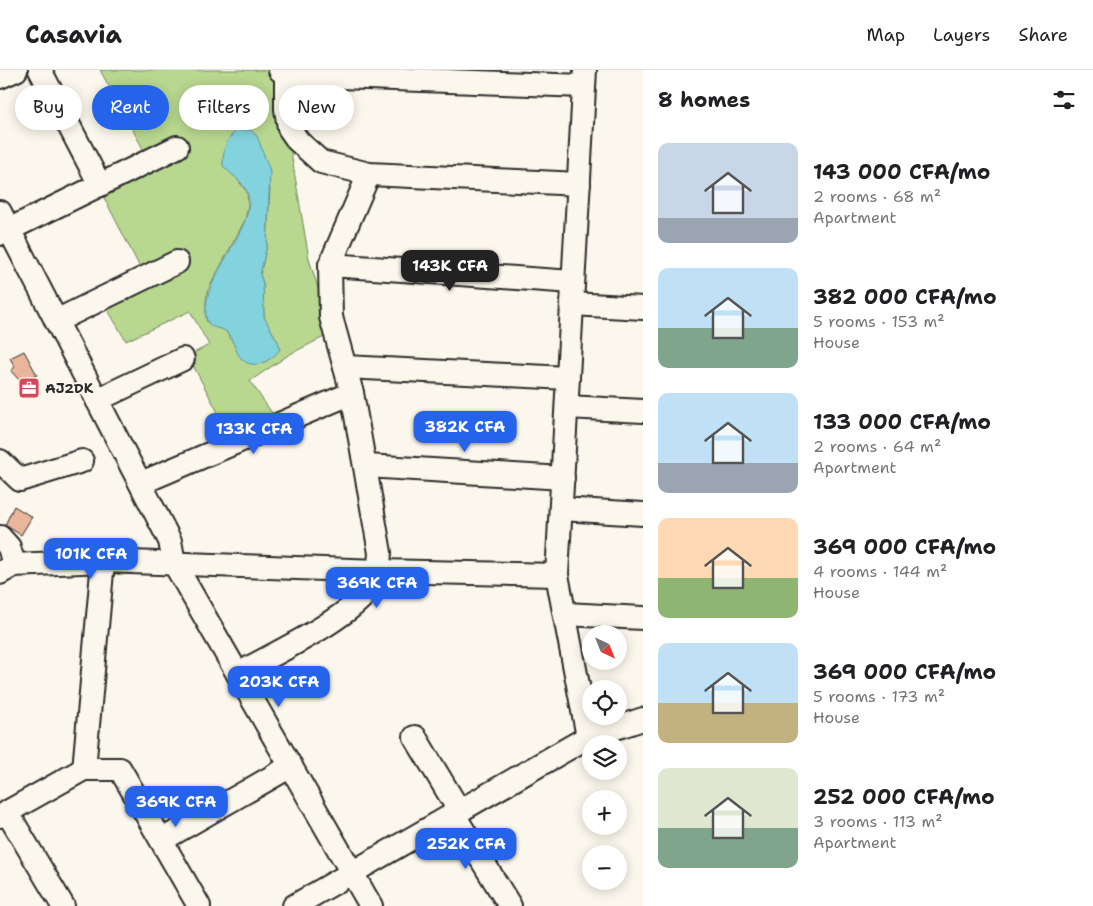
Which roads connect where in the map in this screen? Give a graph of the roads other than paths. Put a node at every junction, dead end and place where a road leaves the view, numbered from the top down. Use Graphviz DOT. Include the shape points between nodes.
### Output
graph roads {
  1 [pos="16,70"];
  2 [pos="40,70"];
  3 [pos="283,72"];
  4 [pos="459,76"];
  5 [pos="0,77"];
  6 [pos="584,78"];
  7 [pos="177,147"];
  8 [pos="369,174"];
  9 [pos="578,184"];
  10 [pos="100,185"];
  11 [pos="3,225"];
  12 [pos="177,262"];
  13 [pos="330,265"];
  14 [pos="573,293"];
  15 [pos="643,308"];
  16 [pos="56,321"];
  17 [pos="183,359"];
  18 [pos="345,368"];
  19 [pos="568,378"];
  20 [pos="352,393"];
  21 [pos="98,400"];
  22 [pos="568,407"];
  23 [pos="643,411"];
  24 [pos="0,461"];
  25 [pos="82,461"];
  26 [pos="366,466"];
  27 [pos="563,478"];
  28 [pos="140,483"];
  29 [pos="561,509"];
  30 [pos="643,514"];
  31 [pos="0,537"];
  32 [pos="103,561"];
  33 [pos="174,562"];
  34 [pos="7,569"];
  35 [pos="379,571"];
  36 [pos="557,575"];
  37 [pos="565,614"];
  38 [pos="643,618"];
  39 [pos="238,674"];
  40 [pos="643,720"];
  41 [pos="588,735"];
  42 [pos="594,735"];
  43 [pos="414,737"];
  44 [pos="582,740"];
  45 [pos="291,766"];
  46 [pos="84,769"];
  47 [pos="3,812"];
  48 [pos="457,813"];
  49 [pos="162,840"];
  50 [pos="353,873"];
  51 [pos="63,906"];
  52 [pos="200,906"];
  53 [pos="294,906"];
  54 [pos="370,906"];
  55 [pos="510,906"];
  1 -- 5 [label="street"];
  2 -- 10 [label="street"];
  3 -- 4 [label="street"];
  3 -- 8 [label="street" via="290,128 298,141 321,162"];
  4 -- 6 [label="street"];
  6 -- 9 [label="street"];
  7 -- 10 [label="street"];
  8 -- 9 [label="street"];
  8 -- 13 [label="street"];
  9 -- 14 [label="street"];
  10 -- 11 [label="street"];
  11 -- 16 [label="street"];
  12 -- 16 [label="street"];
  13 -- 14 [label="street"];
  13 -- 18 [label="street" via="331,317"];
  14 -- 15 [label="street"];
  14 -- 19 [label="street"];
  16 -- 21 [label="street"];
  17 -- 21 [label="street"];
  18 -- 19 [label="street"];
  18 -- 20 [label="street"];
  19 -- 22 [label="street"];
  20 -- 26 [label="street"];
  20 -- 28 [label="street"];
  21 -- 28 [label="street"];
  22 -- 23 [label="street"];
  22 -- 27 [label="street"];
  24 -- 25 [label="street" via="20,480"];
  26 -- 27 [label="street"];
  26 -- 35 [label="street" via="380,553"];
  27 -- 29 [label="street"];
  28 -- 33 [label="street" via="170,541"];
  29 -- 30 [label="street"];
  29 -- 36 [label="street"];
  31 -- 34 [label="street" via="9,547"];
  32 -- 33 [label="street"];
  32 -- 34 [label="street"];
  32 -- 46 [label="street"];
  33 -- 35 [label="street"];
  33 -- 39 [label="street"];
  35 -- 36 [label="street"];
  35 -- 39 [label="street" via="373,585 361,599 329,623"];
  36 -- 37 [label="street"];
  37 -- 38 [label="street"];
  37 -- 41 [label="street"];
  39 -- 45 [label="street"];
  40 -- 42 [label="street"];
  43 -- 48 [label="street"];
  44 -- 48 [label="street"];
  45 -- 49 [label="street"];
  45 -- 50 [label="street"];
  46 -- 47 [label="street"];
  46 -- 49 [label="street" via="120,769"];
  47 -- 51 [label="street"];
  48 -- 50 [label="street"];
  48 -- 55 [label="street"];
  49 -- 52 [label="street"];
  50 -- 53 [label="street"];
  50 -- 54 [label="street"];
}
